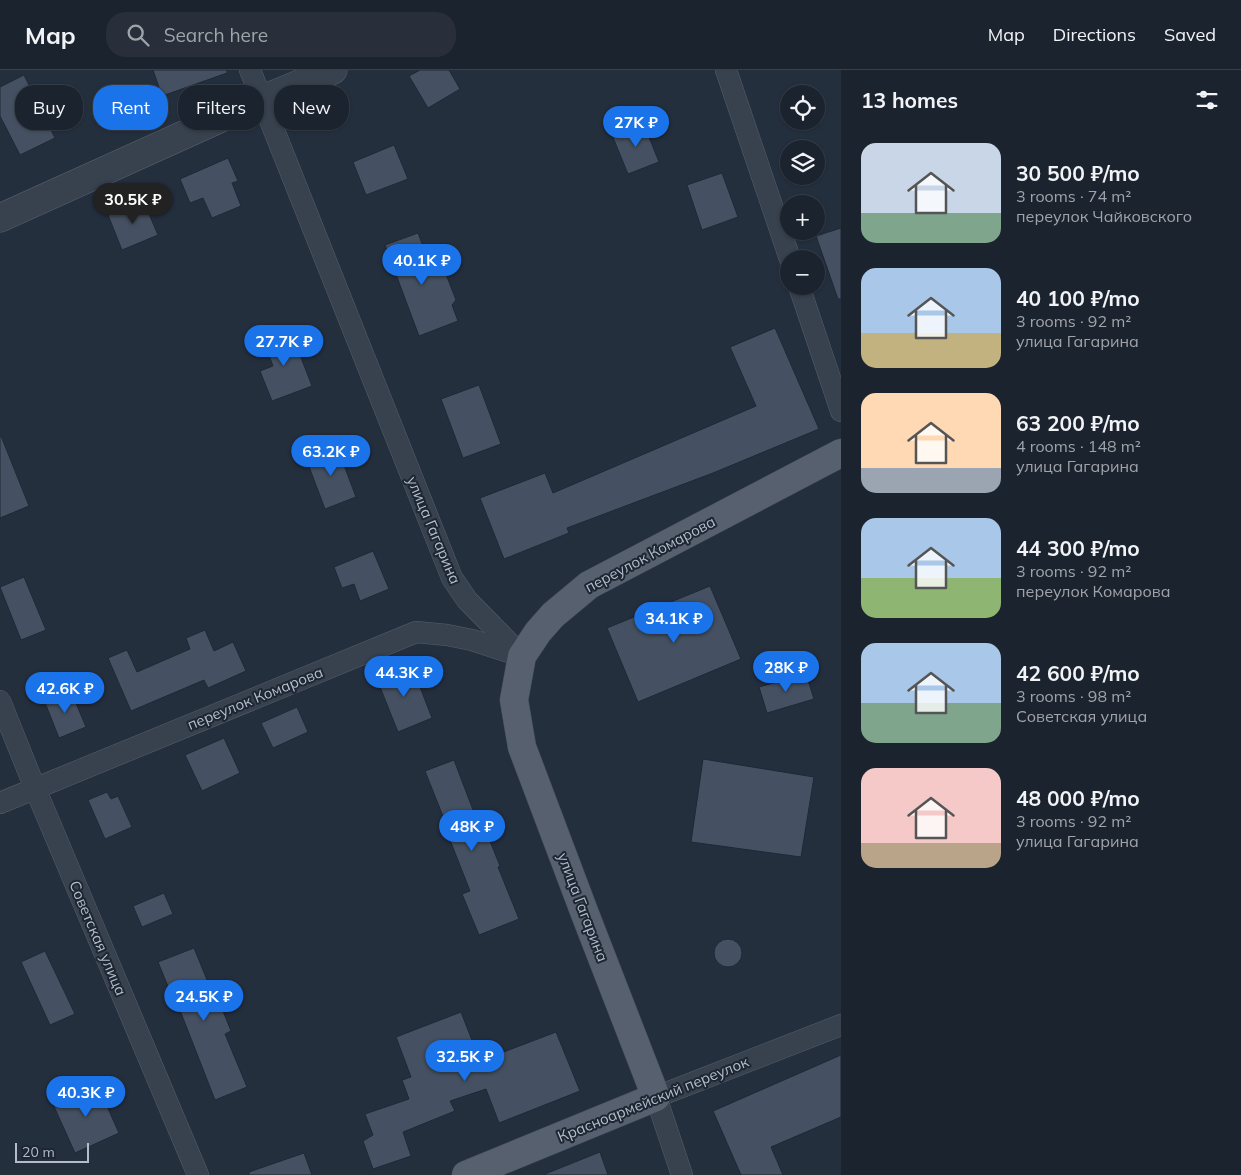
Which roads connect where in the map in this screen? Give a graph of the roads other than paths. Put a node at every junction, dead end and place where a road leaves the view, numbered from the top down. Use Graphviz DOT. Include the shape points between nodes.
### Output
graph roads {
  1 [pos="250,70"];
  2 [pos="333,70"];
  3 [pos="726,70"];
  4 [pos="256,85"];
  5 [pos="264,99"];
  6 [pos="264,108"];
  7 [pos="195,130"];
  8 [pos="0,218"];
  9 [pos="787,250"];
  10 [pos="802,295"];
  11 [pos="841,411"];
  12 [pos="841,453"];
  13 [pos="522,656"];
  14 [pos="0,701"];
  15 [pos="35,788"];
  16 [pos="0,803"];
  17 [pos="841,1025"];
  18 [pos="656,1097"];
  19 [pos="198,1175"];
  20 [pos="466,1175"];
  21 [pos="682,1175"];
  1 -- 4 [label="street, улица Гагарина"];
  2 -- 5 [label="street"];
  3 -- 9 [label="street"];
  6 -- 13 [label="street, улица Гагарина" via="452,578 467,600"];
  7 -- 8 [label="street"];
  10 -- 11 [label="street"];
  12 -- 13 [label="main road, переулок Комарова" via="589,584 553,615"];
  13 -- 15 [label="street, переулок Комарова" via="447,634 416,632"];
  13 -- 18 [label="main road, улица Гагарина" via="514,700 522,747"];
  14 -- 15 [label="street, Советская улица"];
  15 -- 16 [label="street, переулок Комарова"];
  15 -- 19 [label="street, Советская улица"];
  17 -- 18 [label="street, Красноармейский переулок"];
  18 -- 20 [label="main road, Красноармейский переулок"];
  18 -- 21 [label="street, улица Гагарина"];
}
